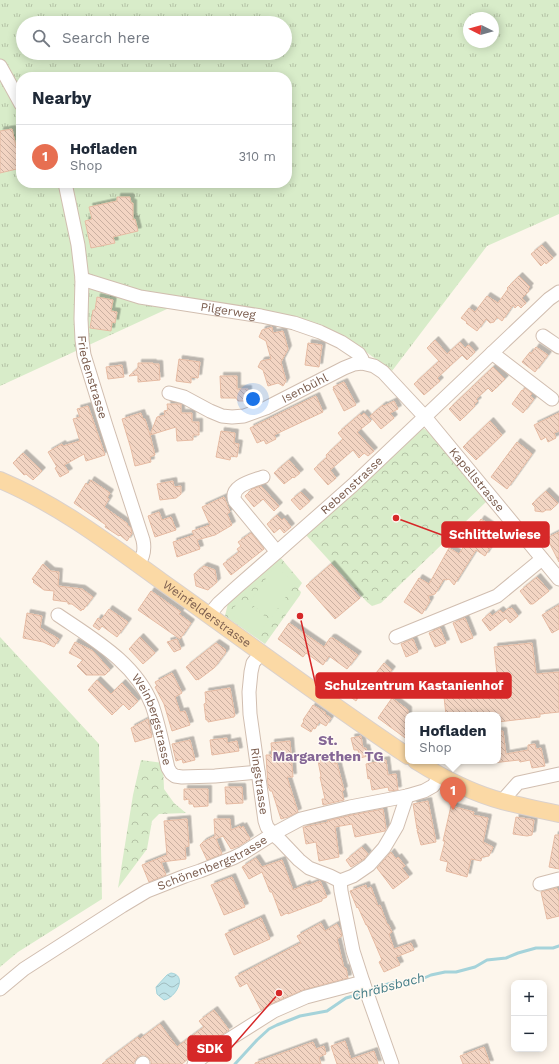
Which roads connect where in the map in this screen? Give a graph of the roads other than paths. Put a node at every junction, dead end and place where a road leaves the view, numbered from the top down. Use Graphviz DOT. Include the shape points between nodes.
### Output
graph roads {
  1 [pos="0,66"];
  2 [pos="16,95"];
  3 [pos="66,188"];
  4 [pos="82,279"];
  5 [pos="559,292"];
  6 [pos="543,336"];
  7 [pos="559,347"];
  8 [pos="492,353"];
  9 [pos="362,363"];
  10 [pos="169,393"];
  11 [pos="552,399"];
  12 [pos="425,417"];
  13 [pos="262,477"];
  14 [pos="0,480"];
  15 [pos="278,552"];
  16 [pos="542,559"];
  17 [pos="138,565"];
  18 [pos="559,579"];
  19 [pos="58,615"];
  20 [pos="209,615"];
  21 [pos="396,637"];
  22 [pos="261,653"];
  23 [pos="405,754"];
  24 [pos="421,764"];
  25 [pos="258,772"];
  26 [pos="559,774"];
  27 [pos="441,776"];
  28 [pos="407,796"];
  29 [pos="502,801"];
  30 [pos="559,814"];
  31 [pos="273,834"];
  32 [pos="559,879"];
  33 [pos="340,881"];
  34 [pos="540,884"];
  35 [pos="0,989"];
  36 [pos="365,990"];
  37 [pos="194,1064"];
  38 [pos="392,1064"];
  1 -- 2 [label="street"];
  3 -- 4 [label="street, Friedenstrasse"];
  4 -- 9 [label="street, Pilgerweg" via="140,297 294,322 341,342 359,354"];
  4 -- 17 [label="street, Friedenstrasse" via="81,319 84,356 143,540 145,549"];
  5 -- 8 [label="street, Rebenstrasse"];
  6 -- 7 [label="street"];
  8 -- 11 [label="street"];
  8 -- 12 [label="street, Rebenstrasse"];
  9 -- 10 [label="street, Isenbühl" via="344,368 266,408 244,416 222,416 184,397"];
  9 -- 12 [label="street" via="383,372"];
  12 -- 15 [label="street, Rebenstrasse"];
  12 -- 16 [label="street, Kapellstrasse"];
  13 -- 15 [label="street" via="237,488 233,497"];
  14 -- 17 [label="main road, Weinfelderstrasse" via="53,507"];
  15 -- 20 [label="street, Rebenstrasse" via="219,603"];
  16 -- 18 [label="street, Kapellstrasse"];
  16 -- 21 [label="street" via="497,596"];
  17 -- 20 [label="main road, Weinfelderstrasse"];
  19 -- 25 [label="street, Weinbergstrasse" via="107,650 140,682 158,723 168,768 175,776"];
  20 -- 22 [label="main road, Weinfelderstrasse"];
  22 -- 23 [label="main road, Weinfelderstrasse"];
  22 -- 25 [label="street, Ringstrasse" via="253,663 249,692"];
  24 -- 27 [label="main road"];
  25 -- 31 [label="street, Ringstrasse" via="265,821"];
  26 -- 29 [label="street" via="518,784"];
  27 -- 28 [label="street, Schönenbergstrasse" via="433,786"];
  27 -- 29 [label="main road" via="472,791"];
  28 -- 31 [label="street, Schönenbergstrasse" via="301,819"];
  28 -- 33 [label="street" via="397,826 384,848 368,865 353,876"];
  29 -- 30 [label="main road"];
  31 -- 33 [label="street, Ringstrasse" via="309,868"];
  31 -- 35 [label="street, Schönenbergstrasse" via="233,858 147,891 24,969"];
  32 -- 34 [label="street"];
  33 -- 36 [label="street" via="353,951"];
  36 -- 37 [label="street" via="306,997 274,1011"];
  36 -- 38 [label="street"];
}
